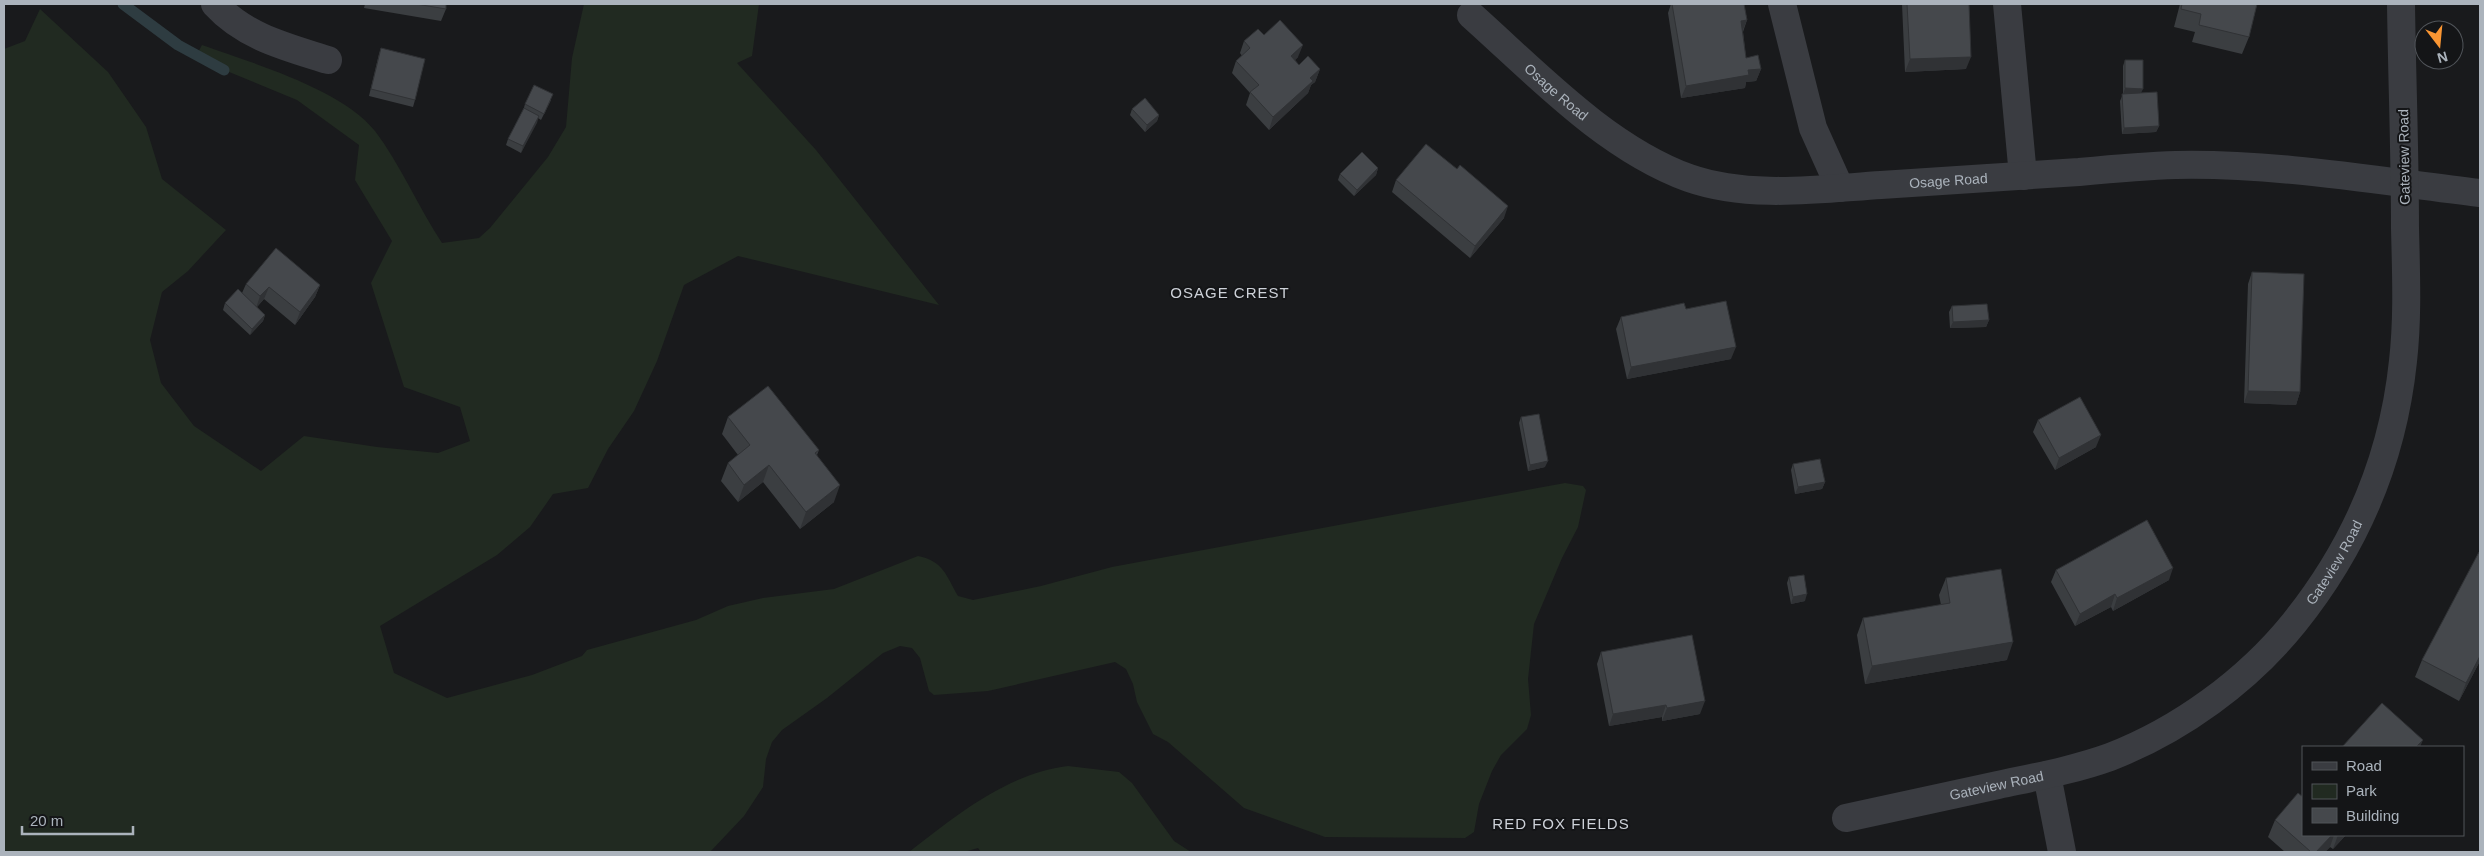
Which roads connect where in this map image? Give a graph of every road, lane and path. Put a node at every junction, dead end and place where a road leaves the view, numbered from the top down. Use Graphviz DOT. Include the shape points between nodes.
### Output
graph roads {
  1 [pos="215,4"];
  2 [pos="1782,4"];
  3 [pos="2007,4"];
  4 [pos="2400,4"];
  5 [pos="1471,15"];
  6 [pos="328,60"];
  7 [pos="2022,176"];
  8 [pos="2405,184"];
  9 [pos="1840,188"];
  10 [pos="2480,192"];
  11 [pos="2047,775"];
  12 [pos="1846,818"];
  13 [pos="2062,852"];
  1 -- 6 [label="street" via="228,18 261,38"];
  2 -- 9 [label="street" via="1813,128"];
  3 -- 7 [label="street"];
  4 -- 8 [label="street, Gateview Road"];
  5 -- 9 [label="street, Osage Road" via="1619,143 1656,164 1690,178 1728,188"];
  7 -- 8 [label="street, Osage Road" via="2173,165 2232,165"];
  7 -- 9 [label="street, Osage Road"];
  8 -- 10 [label="street, Osage Road"];
  8 -- 11 [label="street, Gateview Road" via="2406,320 2403,361 2388,445 2370,496 2348,542 2317,594 2281,639 2242,678 2201,708 2110,757"];
  11 -- 12 [label="street, Gateview Road"];
  11 -- 13 [label="street"];
}
